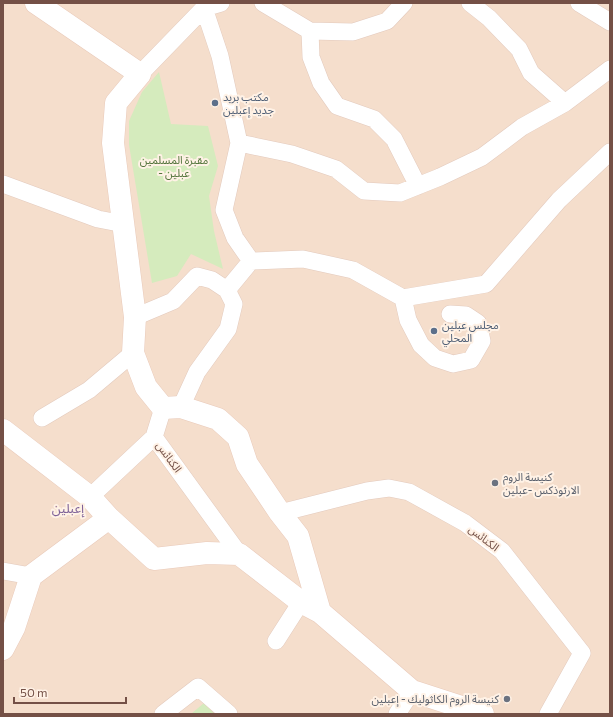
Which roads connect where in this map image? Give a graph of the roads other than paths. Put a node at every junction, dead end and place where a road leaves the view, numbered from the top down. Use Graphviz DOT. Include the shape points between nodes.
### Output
graph roads {
  1 [pos="36,3"];
  2 [pos="221,3"];
  3 [pos="263,3"];
  4 [pos="404,3"];
  5 [pos="470,3"];
  6 [pos="578,3"];
  7 [pos="204,8"];
  8 [pos="610,22"];
  9 [pos="310,30"];
  10 [pos="610,69"];
  11 [pos="140,74"];
  12 [pos="565,103"];
  13 [pos="239,143"];
  14 [pos="610,152"];
  15 [pos="3,184"];
  16 [pos="418,186"];
  17 [pos="124,224"];
  18 [pos="251,261"];
  19 [pos="227,290"];
  20 [pos="403,298"];
  21 [pos="450,314"];
  22 [pos="135,317"];
  23 [pos="134,354"];
  24 [pos="172,407"];
  25 [pos="42,418"];
  26 [pos="3,430"];
  27 [pos="154,437"];
  28 [pos="90,497"];
  29 [pos="280,513"];
  30 [pos="109,518"];
  31 [pos="239,554"];
  32 [pos="3,571"];
  33 [pos="31,576"];
  34 [pos="301,602"];
  35 [pos="320,612"];
  36 [pos="276,641"];
  37 [pos="3,649"];
  38 [pos="412,691"];
  39 [pos="163,714"];
  40 [pos="229,714"];
  41 [pos="397,714"];
  42 [pos="483,714"];
  43 [pos="548,714"];
  1 -- 11 [label="street"];
  2 -- 7 [label="street"];
  3 -- 9 [label="street"];
  4 -- 9 [label="street" via="387,22 353,32"];
  5 -- 12 [label="street" via="489,18 519,49 531,73"];
  6 -- 8 [label="street"];
  7 -- 11 [label="street"];
  7 -- 13 [label="street" via="220,56"];
  9 -- 16 [label="street" via="311,57 321,83 336,106 374,120 394,139"];
  10 -- 12 [label="street"];
  11 -- 17 [label="street" via="116,104 113,143"];
  12 -- 16 [label="street" via="522,127 482,157"];
  13 -- 16 [label="street" via="292,154 336,169 364,191 400,193"];
  13 -- 18 [label="street" via="224,210 235,238"];
  14 -- 20 [label="street" via="559,200 486,284"];
  15 -- 17 [label="street" via="98,219"];
  17 -- 22 [label="street"];
  18 -- 19 [label="street"];
  18 -- 20 [label="street" via="303,259 353,270"];
  19 -- 22 [label="street" via="212,280 197,276 173,301"];
  19 -- 24 [label="street, الكنائس" via="234,304 228,329"];
  20 -- 21 [label="street" via="408,320 421,345 435,358 452,364 471,360 482,341 478,323 466,315"];
  22 -- 23 [label="street"];
  23 -- 24 [label="street" via="146,386"];
  23 -- 25 [label="street" via="89,390"];
  24 -- 27 [label="street, الكنائس"];
  24 -- 29 [label="street" via="218,419 238,437 247,464"];
  26 -- 28 [label="street"];
  27 -- 28 [label="street, الكنائس"];
  27 -- 31 [label="street, الكنائس"];
  28 -- 30 [label="street"];
  29 -- 35 [label="street" via="298,536"];
  29 -- 43 [label="street, الكنائس" via="367,491 390,488 409,492 465,523 502,551 582,653"];
  30 -- 31 [label="street" via="154,559 207,553"];
  30 -- 33 [label="street"];
  31 -- 34 [label="street"];
  32 -- 33 [label="street"];
  33 -- 37 [label="street" via="14,628"];
  34 -- 35 [label="street"];
  34 -- 36 [label="street"];
  35 -- 38 [label="street"];
  38 -- 41 [label="street"];
  38 -- 42 [label="street"];
  39 -- 40 [label="street" via="198,687"];
}
